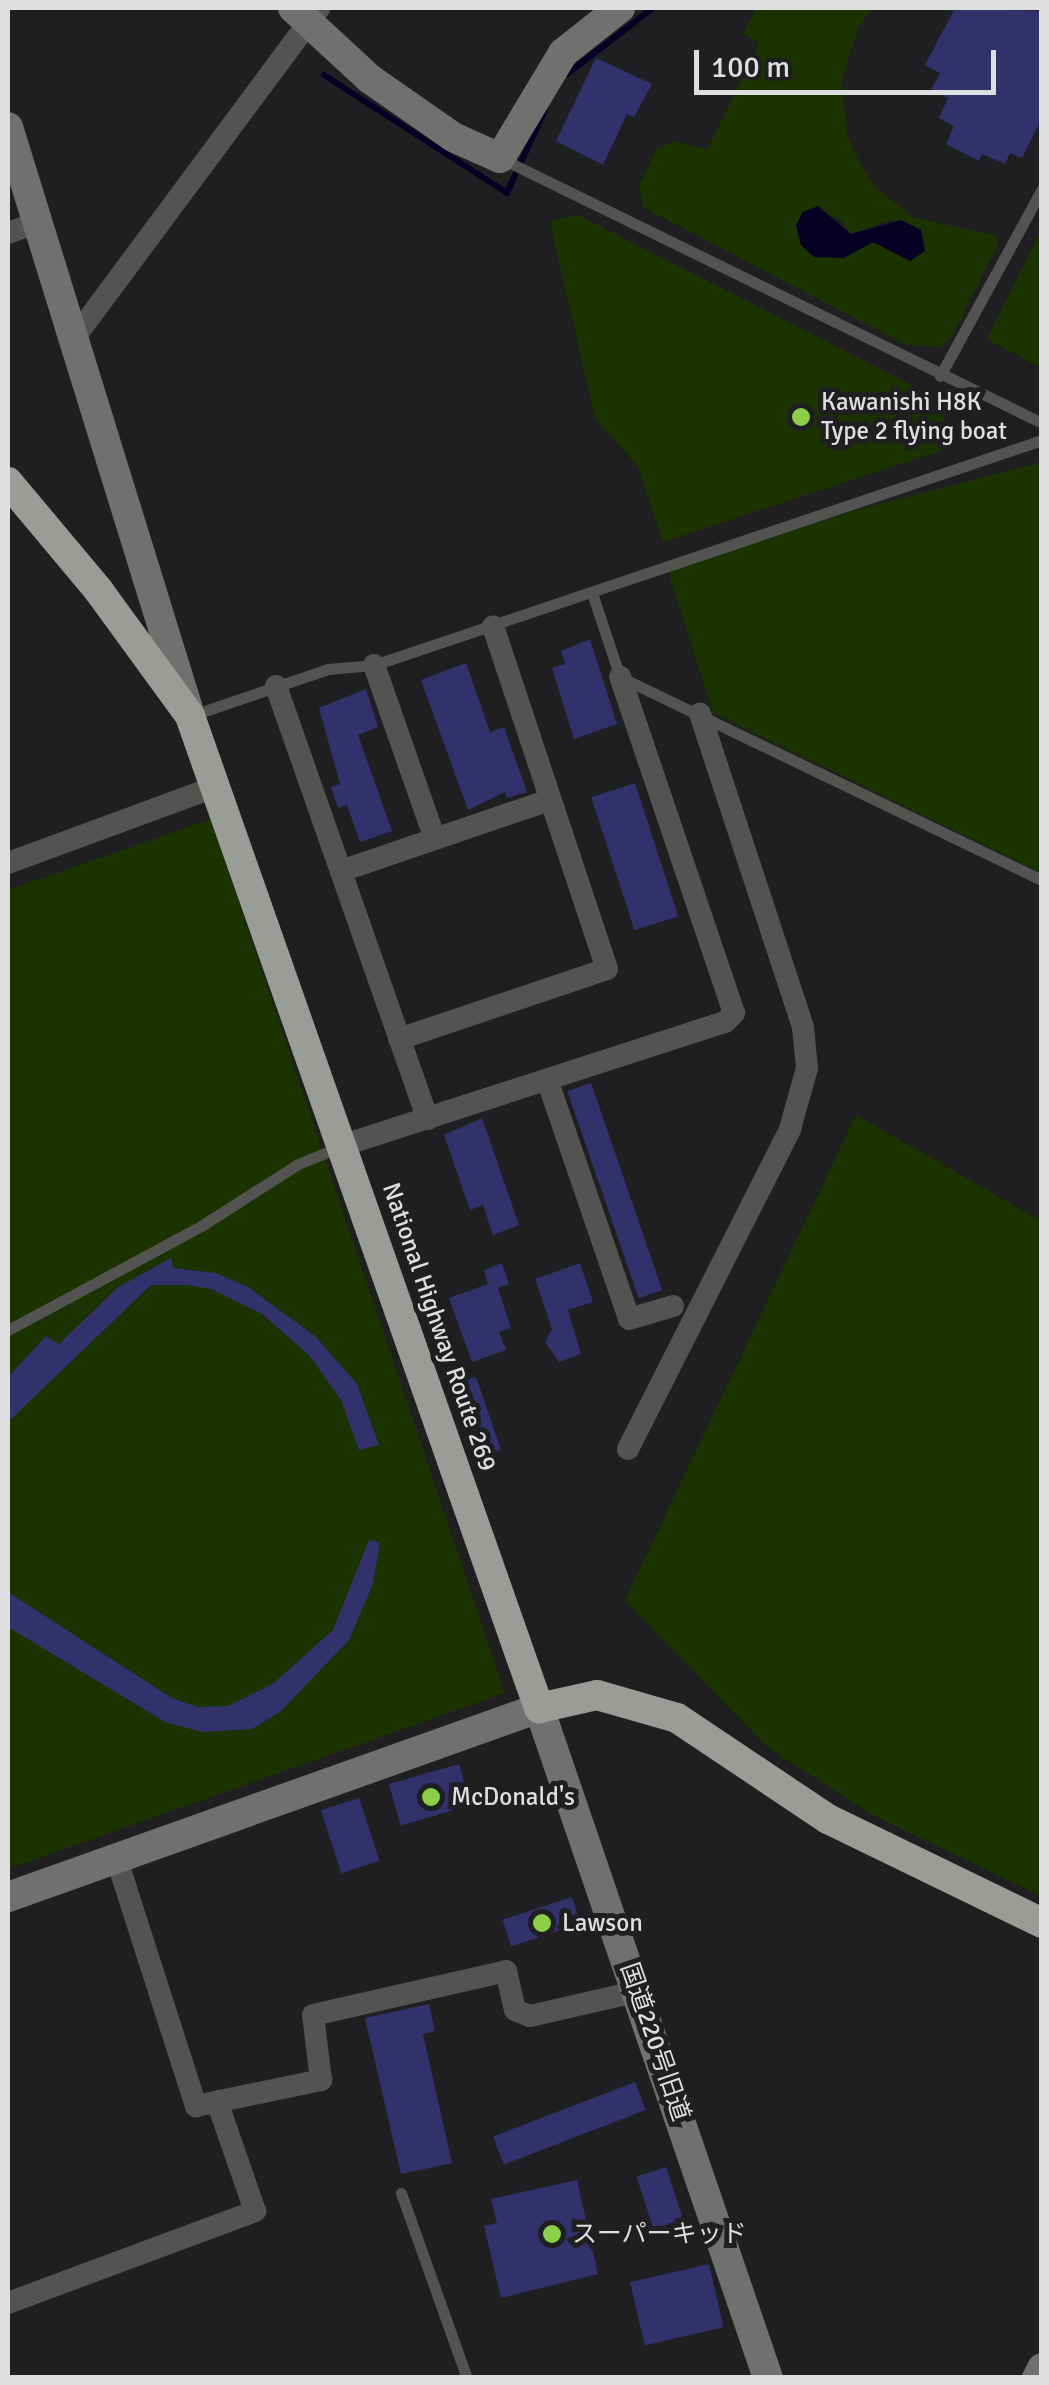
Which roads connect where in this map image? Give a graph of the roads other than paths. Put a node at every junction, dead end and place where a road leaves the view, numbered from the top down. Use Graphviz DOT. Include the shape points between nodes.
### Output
graph roads {
  1 [pos="620,8"];
  2 [pos="308,13"];
  3 [pos="8,127"];
  4 [pos="512,165"];
  5 [pos="1042,189"];
  6 [pos="38,222"];
  7 [pos="8,232"];
  8 [pos="75,338"];
  9 [pos="940,376"];
  10 [pos="1042,423"];
  11 [pos="1042,440"];
  12 [pos="8,482"];
  13 [pos="592,594"];
  14 [pos="493,626"];
  15 [pos="374,665"];
  16 [pos="620,678"];
  17 [pos="276,686"];
  18 [pos="700,713"];
  19 [pos="190,716"];
  20 [pos="217,786"];
  21 [pos="549,800"];
  22 [pos="436,839"];
  23 [pos="8,862"];
  24 [pos="341,871"];
  25 [pos="1042,880"];
  26 [pos="399,1039"];
  27 [pos="548,1082"];
  28 [pos="428,1119"];
  29 [pos="344,1145"];
  30 [pos="673,1306"];
  31 [pos="8,1330"];
  32 [pos="628,1449"];
  33 [pos="538,1708"];
  34 [pos="116,1858"];
  35 [pos="8,1897"];
  36 [pos="1042,1924"];
  37 [pos="639,1991"];
  38 [pos="216,2102"];
  39 [pos="401,2193"];
  40 [pos="8,2303"];
  41 [pos="1042,2368"];
  42 [pos="467,2378"];
  43 [pos="768,2378"];
  44 [pos="1037,2378"];
  1 -- 4 [label="street" via="563,52"];
  2 -- 4 [label="street" via="370,78 452,137"];
  2 -- 8 [label="street"];
  3 -- 6 [label="street"];
  4 -- 9 [label="lane"];
  5 -- 9 [label="lane"];
  6 -- 7 [label="street"];
  6 -- 8 [label="street"];
  8 -- 19 [label="street"];
  9 -- 10 [label="lane"];
  11 -- 13 [label="lane"];
  12 -- 19 [label="highway, National Highway Route 269"];
  13 -- 14 [label="lane"];
  13 -- 16 [label="lane"];
  14 -- 15 [label="lane"];
  14 -- 21 [label="street"];
  15 -- 17 [label="lane" via="328,668"];
  15 -- 22 [label="street"];
  16 -- 18 [label="lane"];
  16 -- 27 [label="street" via="734,1013 726,1022"];
  17 -- 19 [label="lane"];
  17 -- 24 [label="street"];
  18 -- 25 [label="lane"];
  18 -- 32 [label="street" via="803,1027 807,1068 790,1129"];
  19 -- 20 [label="highway, National Highway Route 269"];
  20 -- 23 [label="street"];
  20 -- 29 [label="highway, National Highway Route 269"];
  21 -- 22 [label="street"];
  21 -- 26 [label="street" via="608,969"];
  22 -- 24 [label="street"];
  24 -- 26 [label="street"];
  26 -- 28 [label="street"];
  27 -- 28 [label="street"];
  27 -- 30 [label="street" via="630,1320"];
  28 -- 29 [label="street"];
  29 -- 31 [label="lane" via="298,1164 201,1226"];
  29 -- 33 [label="highway, National Highway Route 269"];
  33 -- 34 [label="street"];
  33 -- 36 [label="highway" via="597,1696 677,1718 828,1819"];
  33 -- 37 [label="street, 国道220号旧道"];
  34 -- 35 [label="street"];
  34 -- 38 [label="street" via="196,2106"];
  37 -- 38 [label="street" via="530,2016 516,2010 506,1971 313,2015 321,2080"];
  37 -- 43 [label="street, 国道220号旧道"];
  38 -- 40 [label="street" via="255,2211"];
  39 -- 42 [label="lane"];
  41 -- 44 [label="street"];
}
